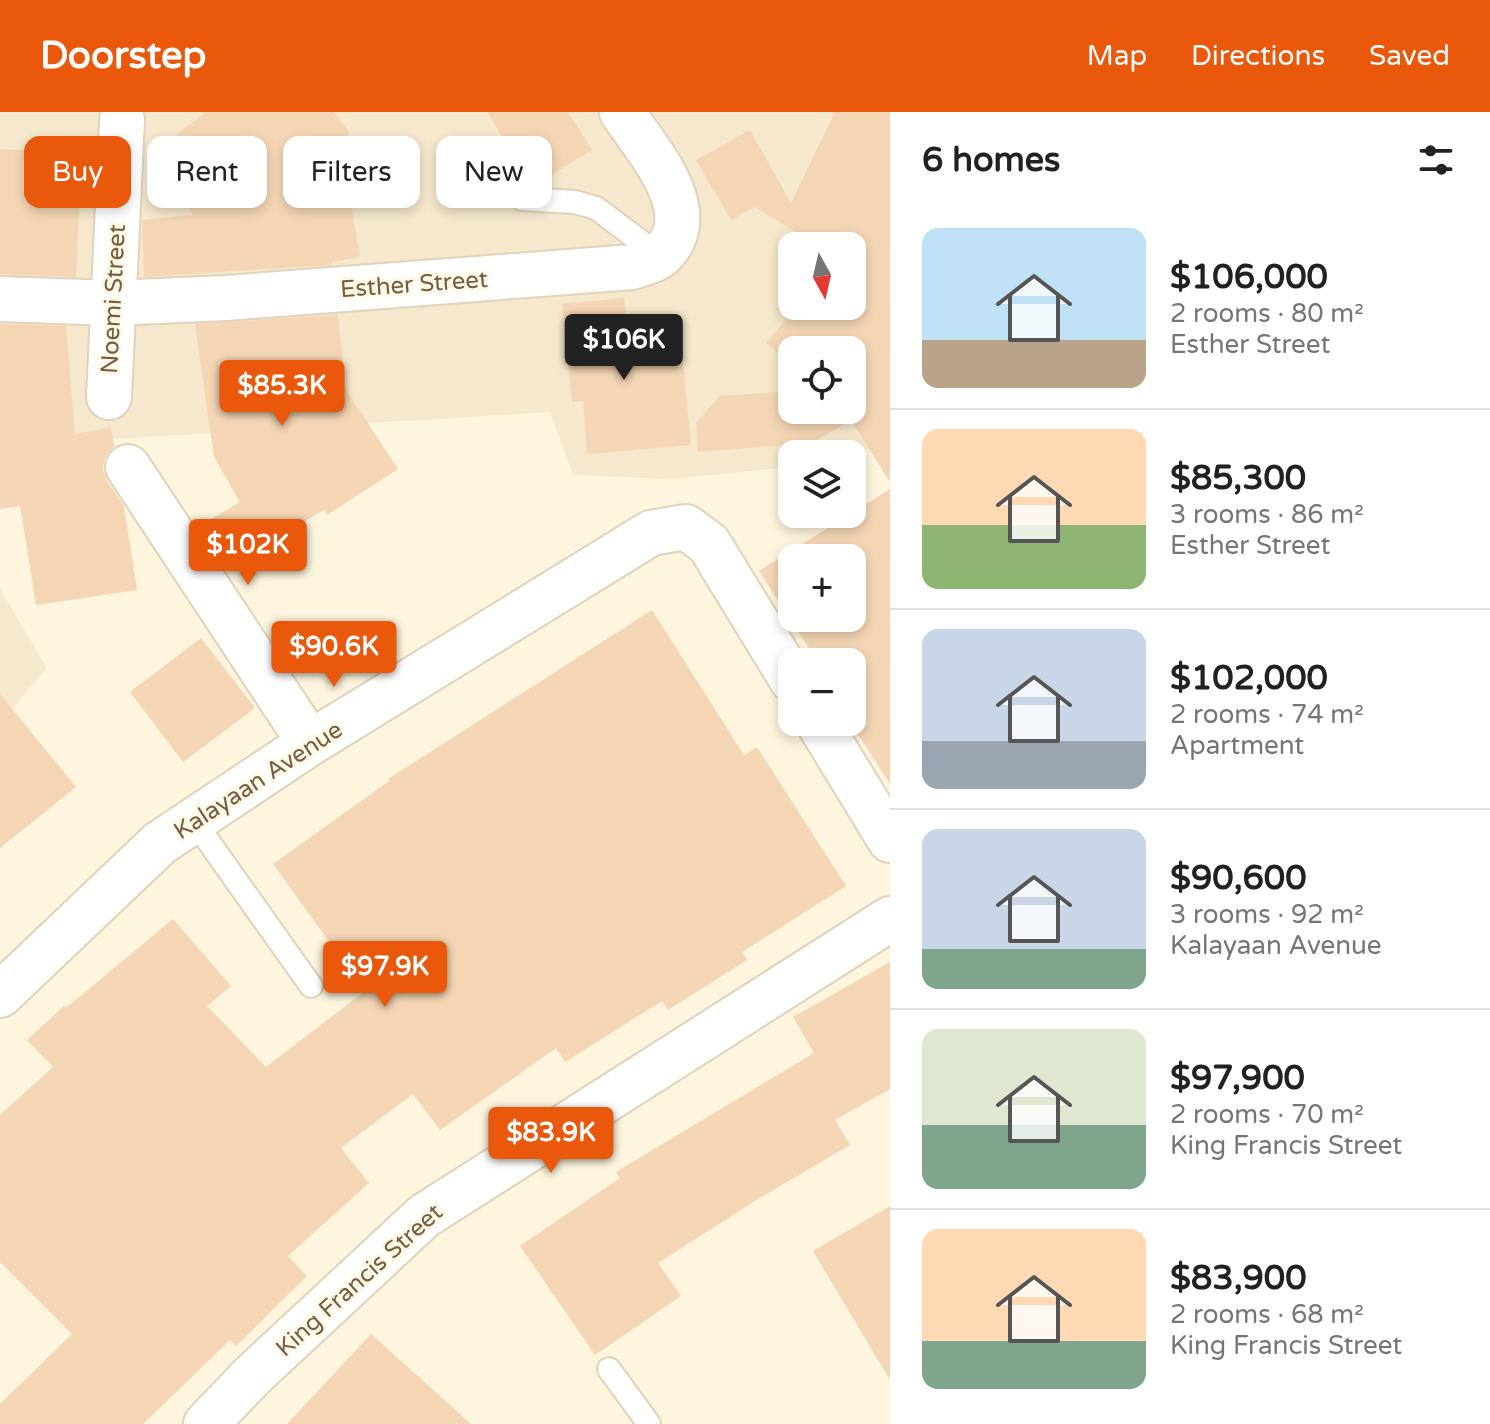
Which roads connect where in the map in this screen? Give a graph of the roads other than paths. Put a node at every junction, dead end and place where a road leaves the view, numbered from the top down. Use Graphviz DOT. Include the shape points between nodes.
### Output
graph roads {
  1 [pos="622,112"];
  2 [pos="115,115"];
  3 [pos="552,201"];
  4 [pos="660,256"];
  5 [pos="0,299"];
  6 [pos="113,303"];
  7 [pos="109,397"];
  8 [pos="128,467"];
  9 [pos="778,657"];
  10 [pos="827,736"];
  11 [pos="310,743"];
  12 [pos="194,821"];
  13 [pos="890,840"];
  14 [pos="890,919"];
  15 [pos="311,986"];
  16 [pos="0,995"];
  17 [pos="609,1369"];
  18 [pos="206,1424"];
  19 [pos="649,1424"];
  1 -- 4 [label="street" via="668,182 678,207 677,233"];
  2 -- 6 [label="street, Noemi Street"];
  3 -- 4 [label="lane" via="596,208"];
  4 -- 6 [label="street, Esther Street" via="632,267 582,272"];
  5 -- 6 [label="street, Esther Street"];
  6 -- 7 [label="street, Noemi Street"];
  8 -- 11 [label="street"];
  9 -- 11 [label="street, Kalayaan Avenue" via="709,544 686,527 651,533"];
  10 -- 13 [label="street"];
  11 -- 12 [label="street, Kalayaan Avenue"];
  12 -- 15 [label="lane"];
  12 -- 16 [label="street, Kalayaan Avenue" via="160,843"];
  14 -- 18 [label="street, King Francis Street" via="424,1216"];
  17 -- 19 [label="lane"];
}
